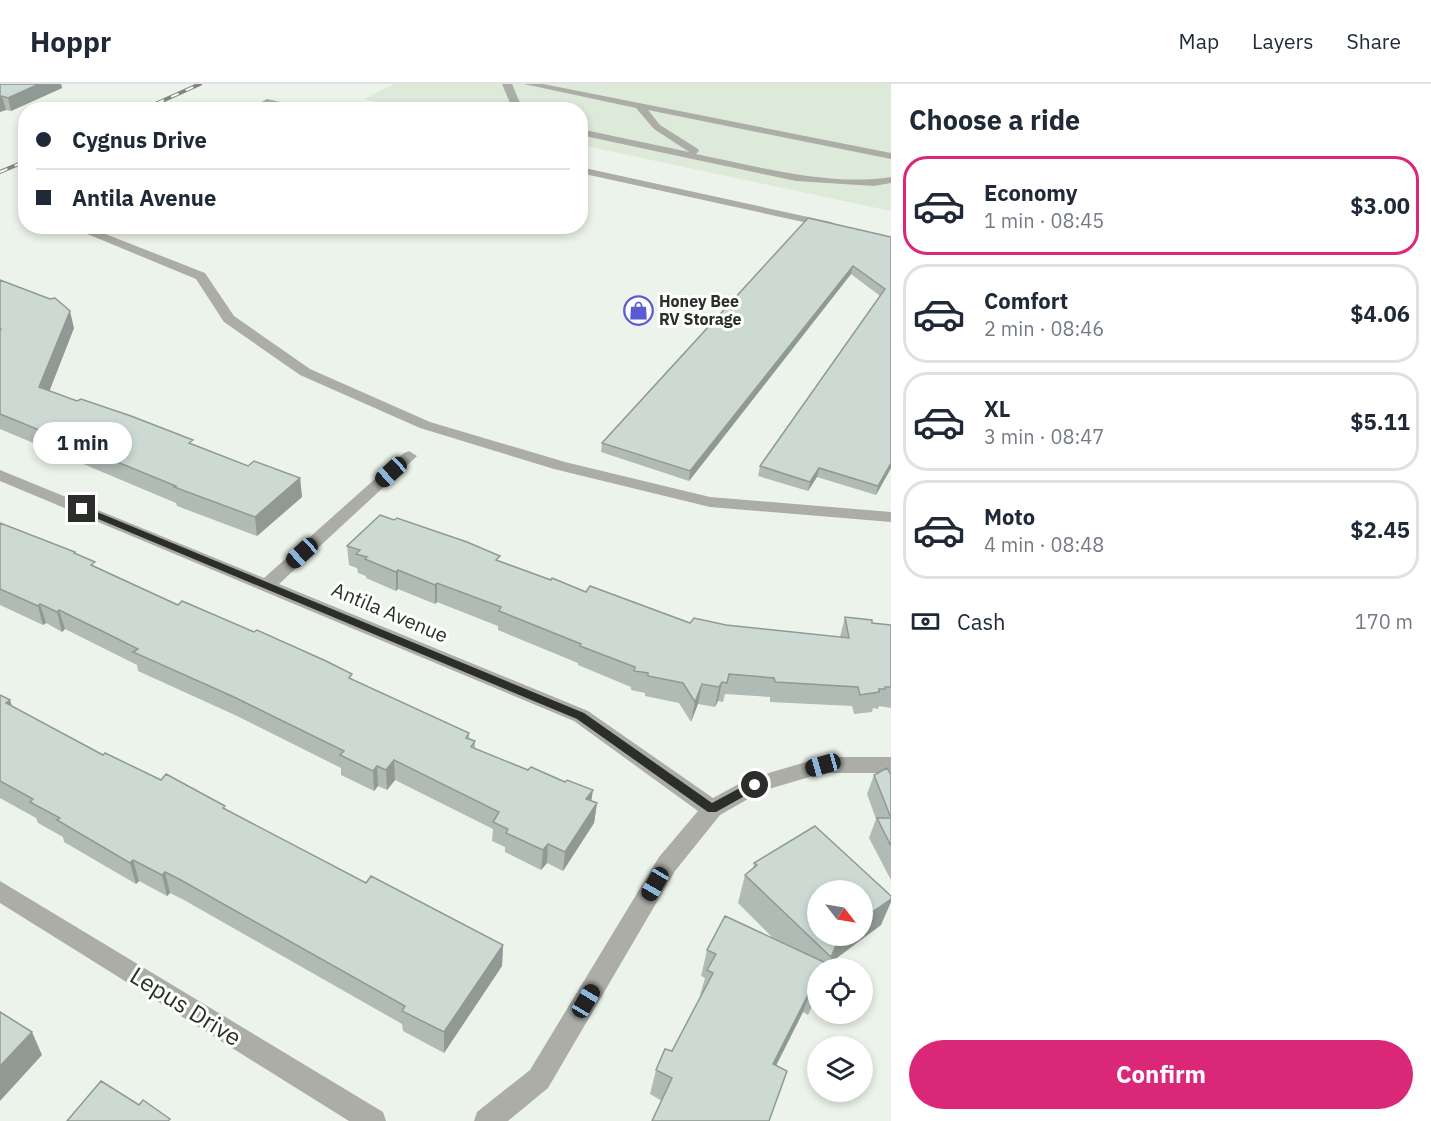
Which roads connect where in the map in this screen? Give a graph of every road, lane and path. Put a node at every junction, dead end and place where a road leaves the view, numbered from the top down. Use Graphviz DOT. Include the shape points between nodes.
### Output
graph roads {
  1 [pos="507,84"];
  2 [pos="529,84"];
  3 [pos="515,102"];
  4 [pos="638,105"];
  5 [pos="588,134"];
  6 [pos="891,156"];
  7 [pos="712,160"];
  8 [pos="588,172"];
  9 [pos="891,180"];
  10 [pos="848,229"];
  11 [pos="93,234"];
  12 [pos="409,456"];
  13 [pos="0,475"];
  14 [pos="891,517"];
  15 [pos="267,585"];
  16 [pos="891,765"];
  17 [pos="712,809"];
  18 [pos="0,891"];
  19 [pos="373,1121"];
  20 [pos="487,1121"];
  1 -- 3 [label="street"];
  2 -- 4 [label="street"];
  4 -- 6 [label="street"];
  4 -- 7 [label="street" via="657,127"];
  5 -- 7 [label="street"];
  7 -- 9 [label="street" via="796,178 874,183"];
  8 -- 10 [label="street"];
  11 -- 14 [label="street" via="201,276 228,319 305,372 424,425 560,466 710,502"];
  12 -- 15 [label="street"];
  13 -- 15 [label="street, Antila Avenue"];
  15 -- 17 [label="street, Antila Avenue" via="581,716"];
  16 -- 17 [label="street" via="823,765 755,785"];
  17 -- 20 [label="street" via="667,864 539,1079"];
  18 -- 19 [label="street, Lepus Drive"];
}
